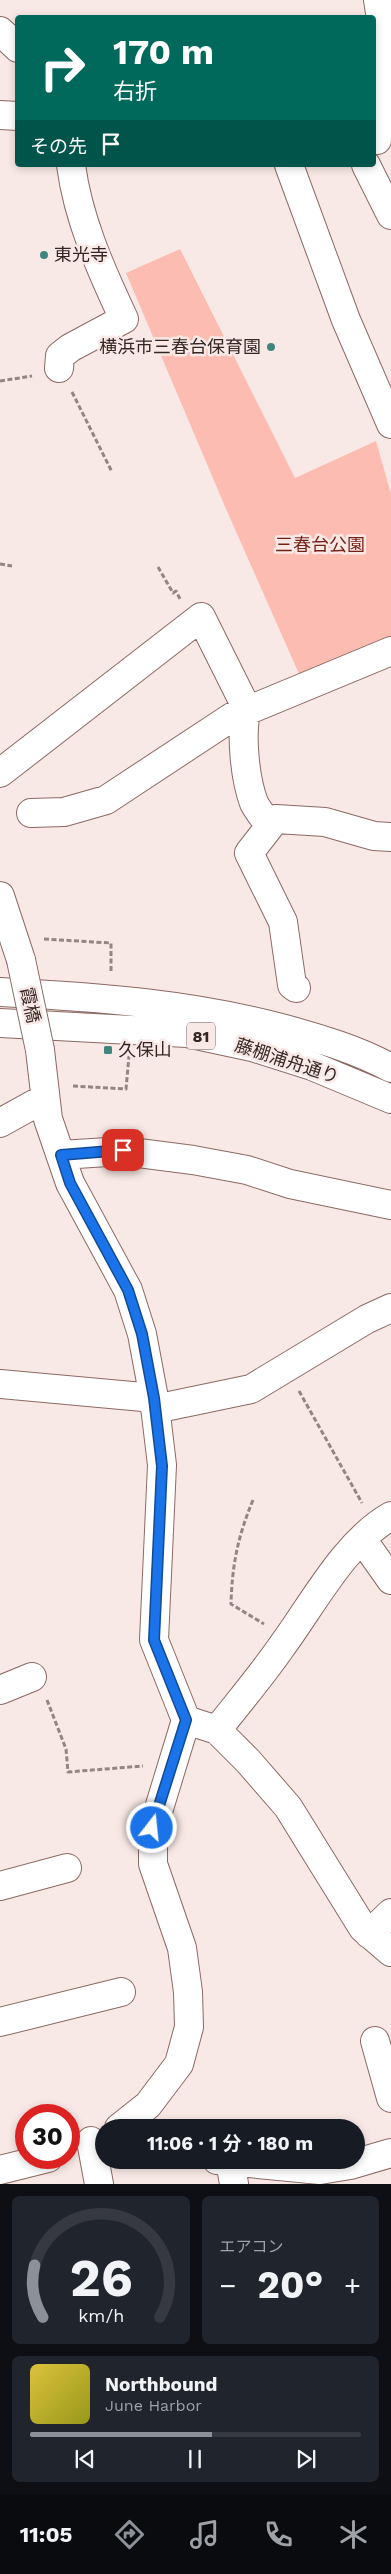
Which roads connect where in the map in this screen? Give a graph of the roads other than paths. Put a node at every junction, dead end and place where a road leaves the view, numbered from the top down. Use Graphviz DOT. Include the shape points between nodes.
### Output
graph roads {
  1 [pos="378,0"];
  2 [pos="0,32"];
  3 [pos="387,32"];
  4 [pos="15,45"];
  5 [pos="0,115"];
  6 [pos="15,116"];
  7 [pos="381,140"];
  8 [pos="71,167"];
  9 [pos="290,167"];
  10 [pos="367,167"];
  11 [pos="391,215"];
  12 [pos="59,368"];
  13 [pos="391,424"];
  14 [pos="391,651"];
  15 [pos="247,709"];
  16 [pos="0,773"];
  17 [pos="31,813"];
  18 [pos="270,826"];
  19 [pos="391,837"];
  20 [pos="0,896"];
  21 [pos="296,988"];
  22 [pos="0,992"];
  23 [pos="0,1023"];
  24 [pos="391,1068"];
  25 [pos="44,1091"];
  26 [pos="391,1100"];
  27 [pos="0,1123"];
  28 [pos="61,1155"];
  29 [pos="391,1205"];
  30 [pos="391,1308"];
  31 [pos="0,1384"];
  32 [pos="154,1404"];
  33 [pos="376,1527"];
  34 [pos="391,1580"];
  35 [pos="32,1678"];
  36 [pos="0,1690"];
  37 [pos="186,1720"];
  38 [pos="217,1730"];
  39 [pos="67,1868"];
  40 [pos="0,1886"];
  41 [pos="391,1913"];
  42 [pos="369,1934"];
  43 [pos="391,1952"];
  44 [pos="121,1992"];
  45 [pos="0,2022"];
  46 [pos="375,2041"];
  47 [pos="154,2098"];
  48 [pos="391,2098"];
  49 [pos="130,2119"];
  50 [pos="150,2119"];
  51 [pos="92,2143"];
  52 [pos="391,2153"];
  53 [pos="15,2166"];
  54 [pos="274,2169"];
  55 [pos="0,2170"];
  56 [pos="354,2174"];
  57 [pos="99,2184"];
  1 -- 3 [label="street"];
  2 -- 4 [label="street"];
  3 -- 7 [label="street"];
  5 -- 6 [label="street"];
  8 -- 12 [label="street" via="74,186 100,268 124,319 70,348 60,356"];
  9 -- 13 [label="street" via="346,320"];
  10 -- 11 [label="street"];
  14 -- 15 [label="street"];
  15 -- 16 [label="street" via="201,617"];
  15 -- 17 [label="street" via="106,800 64,812"];
  15 -- 18 [label="street" via="243,722 247,772 254,803"];
  18 -- 19 [label="street" via="276,819 325,822 374,836"];
  18 -- 21 [label="street" via="249,853 283,922 292,985"];
  20 -- 25 [label="street, 霞橋, bridge" via="21,960 40,1050"];
  22 -- 24 [label="street, 藤棚浦舟通り / 81" via="170,1005 239,1017 314,1037 371,1057"];
  23 -- 26 [label="street, 藤棚浦舟通り / 81" via="187,1033 252,1047 312,1066"];
  25 -- 27 [label="street"];
  25 -- 28 [label="street, 霞橋" via="48,1119"];
  28 -- 29 [label="street" via="123,1150 193,1160"];
  28 -- 32 [label="street, 霞橋" via="70,1183 128,1290 142,1334"];
  30 -- 32 [label="street" via="251,1389"];
  31 -- 32 [label="street"];
  32 -- 37 [label="street, 霞橋" via="162,1466 154,1640"];
  33 -- 34 [label="street"];
  33 -- 38 [label="street" via="339,1566"];
  35 -- 36 [label="street"];
  37 -- 38 [label="street"];
  37 -- 47 [label="street" via="152,1828 153,1864 182,1948 189,2027 180,2064"];
  38 -- 42 [label="street" via="288,1807 320,1862"];
  39 -- 40 [label="street"];
  41 -- 42 [label="street"];
  42 -- 43 [label="street"];
  44 -- 45 [label="street"];
  46 -- 48 [label="street"];
  47 -- 49 [label="street"];
  47 -- 50 [label="street"];
  51 -- 57 [label="street"];
  52 -- 56 [label="street"];
  53 -- 55 [label="street"];
  54 -- 56 [label="street"];
}
